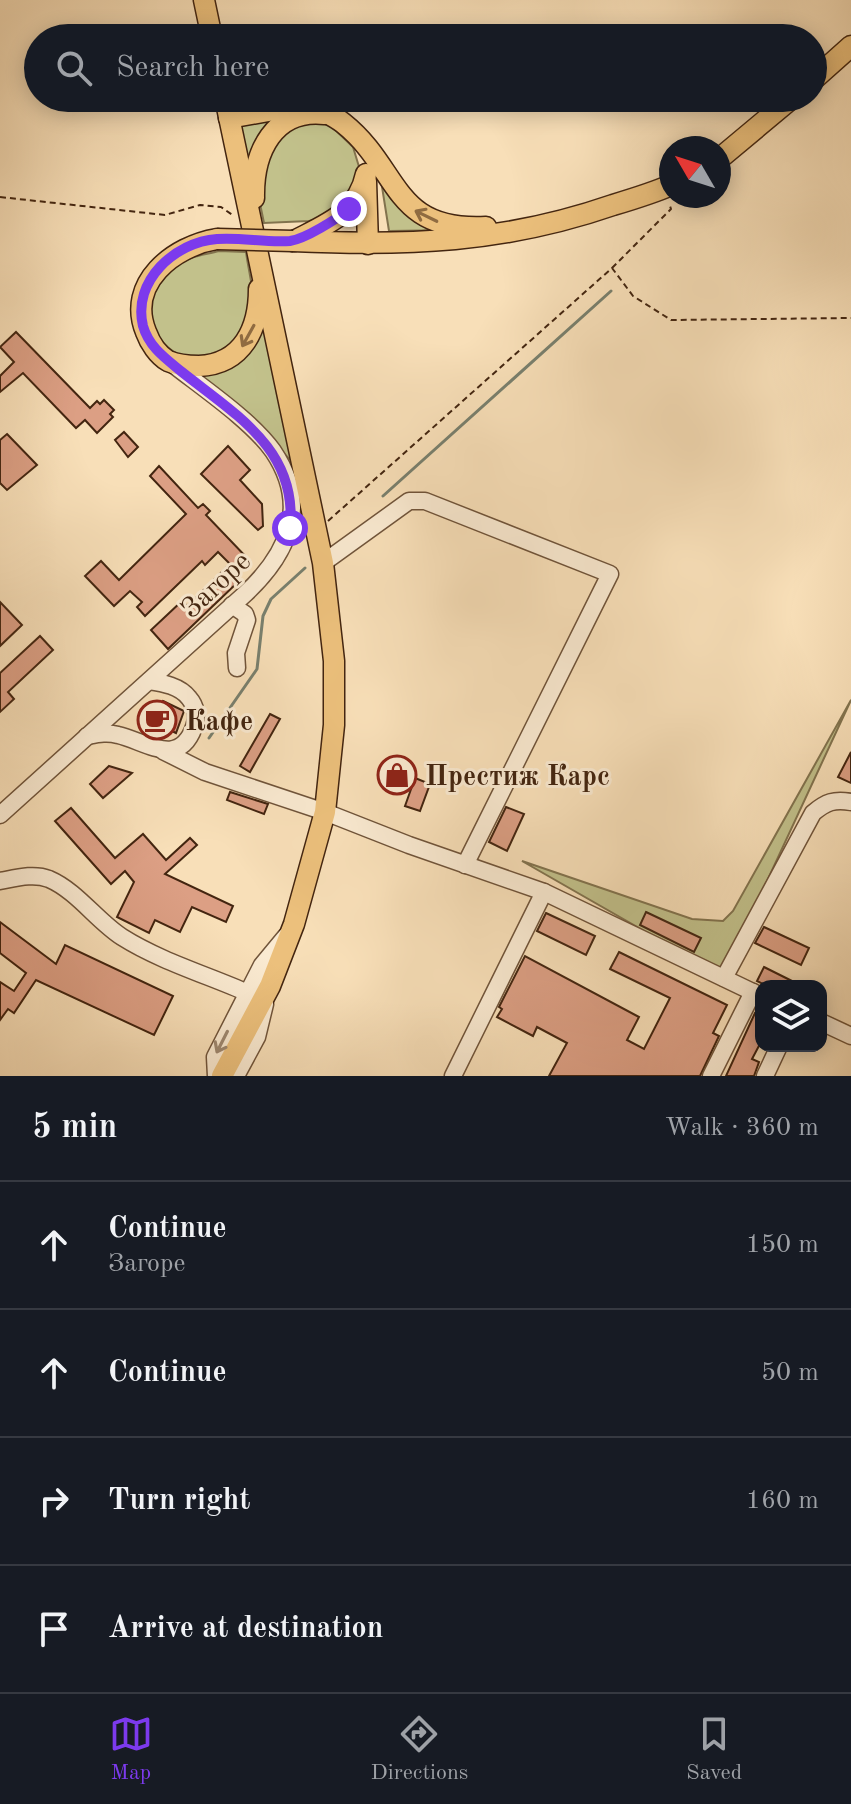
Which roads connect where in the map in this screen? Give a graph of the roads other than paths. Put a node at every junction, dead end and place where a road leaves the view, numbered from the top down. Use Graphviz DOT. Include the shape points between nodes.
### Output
graph roads {
  1 [pos="205,3"];
  2 [pos="209,24"];
  3 [pos="214,24"];
  4 [pos="851,46"];
  5 [pos="827,67"];
  6 [pos="228,112"];
  7 [pos="325,112"];
  8 [pos="775,112"];
  9 [pos="329,114"];
  10 [pos="731,149"];
  11 [pos="368,158"];
  12 [pos="659,189"];
  13 [pos="585,215"];
  14 [pos="254,231"];
  15 [pos="293,241"];
  16 [pos="376,244"];
  17 [pos="260,261"];
  18 [pos="168,361"];
  19 [pos="323,563"];
  20 [pos="232,605"];
  21 [pos="237,668"];
  22 [pos="149,681"];
  23 [pos="87,736"];
  24 [pos="163,751"];
  25 [pos="0,792"];
  26 [pos="19,798"];
  27 [pos="851,802"];
  28 [pos="325,812"];
  29 [pos="0,815"];
  30 [pos="465,865"];
  31 [pos="0,881"];
  32 [pos="544,892"];
  33 [pos="292,929"];
  34 [pos="724,978"];
  35 [pos="270,986"];
  36 [pos="248,993"];
  37 [pos="755,993"];
  38 [pos="755,998"];
  39 [pos="827,1025"];
  40 [pos="851,1036"];
  41 [pos="776,1052"];
  42 [pos="219,1076"];
  43 [pos="236,1076"];
  44 [pos="453,1076"];
  45 [pos="711,1076"];
  46 [pos="765,1076"];
  1 -- 2 [label="main road"];
  1 -- 3 [label="main road"];
  4 -- 5 [label="main road"];
  6 -- 14 [label="main road"];
  7 -- 9 [label="main road"];
  8 -- 10 [label="main road"];
  9 -- 11 [label="main road" via="342,122"];
  9 -- 14 [label="main road" via="299,114 269,137 255,175"];
  13 -- 11 [label="main road, one-way" via="482,227 448,224 415,211"];
  11 -- 15 [label="main road" via="363,188 349,209"];
  11 -- 16 [label="main road"];
  12 -- 13 [label="main road"];
  13 -- 16 [label="main road" via="480,238"];
  14 -- 17 [label="main road"];
  15 -- 16 [label="main road"];
  15 -- 18 [label="main road, bridge" via="217,239 191,246 158,269 146,287 142,308 153,346"];
  17 -- 18 [label="main road, one-way" via="257,313 244,346 214,364"];
  17 -- 19 [label="main road"];
  18 -- 20 [label="street, Загоре" via="264,440 286,482 291,513 284,544 269,570"];
  19 -- 28 [label="main road" via="334,661"];
  19 -- 30 [label="street" via="415,500 610,574"];
  20 -- 21 [label="street" via="247,620 236,653"];
  20 -- 22 [label="street, Загоре"];
  22 -- 23 [label="street, Загоре"];
  22 -- 24 [label="street" via="181,690 196,712 186,741"];
  23 -- 24 [label="street" via="123,735"];
  23 -- 26 [label="street, Загоре"];
  24 -- 28 [label="street" via="205,772"];
  25 -- 26 [label="street"];
  26 -- 29 [label="street, Загоре"];
  27 -- 34 [label="street" via="825,802 813,813"];
  28 -- 30 [label="street"];
  28 -- 33 [label="main road"];
  30 -- 32 [label="street"];
  31 -- 36 [label="street" via="46,877 136,946"];
  32 -- 34 [label="street"];
  32 -- 44 [label="street"];
  33 -- 35 [label="main road"];
  33 -- 36 [label="street" via="262,965"];
  34 -- 37 [label="street"];
  35 -- 42 [label="main road"];
  35 -- 43 [label="street" via="257,1037"];
  36 -- 42 [label="street, one-way" via="215,1057"];
  38 -- 45 [label="street"];
  39 -- 40 [label="street"];
  41 -- 46 [label="street"];
}
